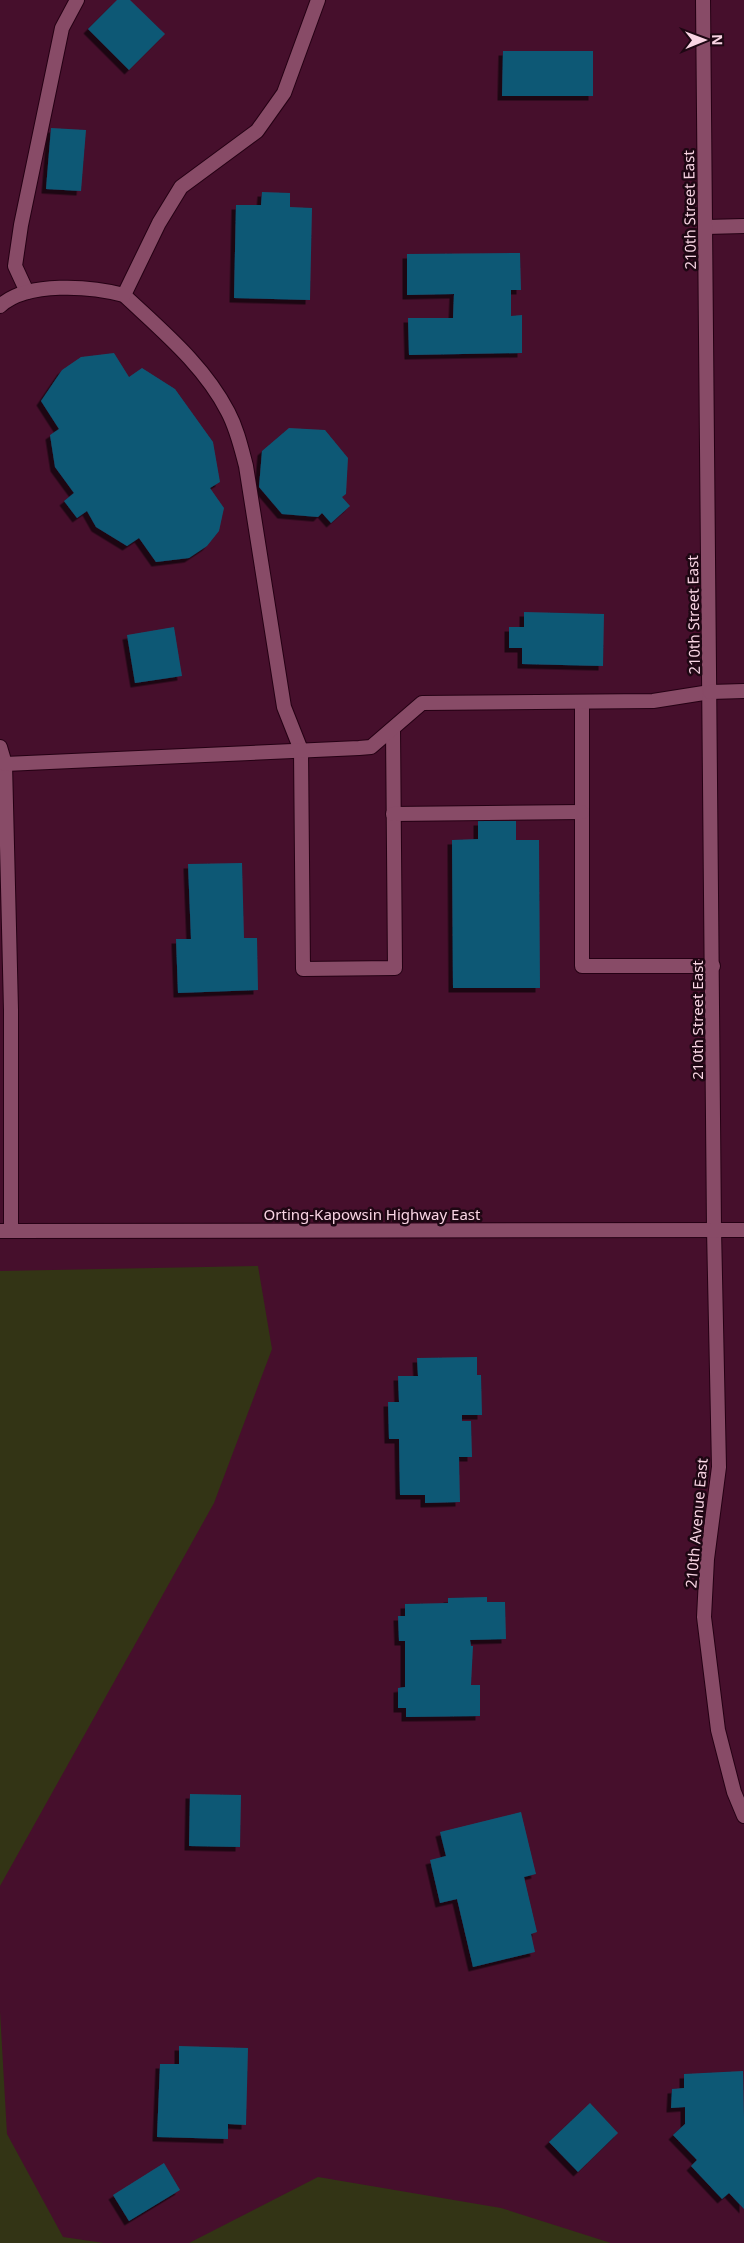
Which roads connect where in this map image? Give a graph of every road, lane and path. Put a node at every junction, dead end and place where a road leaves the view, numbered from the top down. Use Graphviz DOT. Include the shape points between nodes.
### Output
graph roads {
  1 [pos="77,0"];
  2 [pos="318,0"];
  3 [pos="703,0"];
  4 [pos="744,226"];
  5 [pos="706,227"];
  6 [pos="27,292"];
  7 [pos="124,295"];
  8 [pos="0,306"];
  9 [pos="744,691"];
  10 [pos="710,692"];
  11 [pos="582,702"];
  12 [pos="392,729"];
  13 [pos="0,747"];
  14 [pos="301,750"];
  15 [pos="5,764"];
  16 [pos="582,812"];
  17 [pos="394,814"];
  18 [pos="4,849"];
  19 [pos="712,966"];
  20 [pos="714,1229"];
  21 [pos="744,1230"];
  22 [pos="5,1231"];
  23 [pos="744,1816"];
  1 -- 6 [label="street" via="62,28 21,225 15,266"];
  2 -- 7 [label="street" via="284,93 257,131 181,187 159,223"];
  3 -- 5 [label="street, 210th Street East"];
  4 -- 5 [label="street"];
  5 -- 10 [label="street, 210th Street East"];
  6 -- 7 [label="street" via="66,287 103,289"];
  6 -- 8 [label="street"];
  7 -- 14 [label="street" via="185,353 208,380 228,411 238,436 246,466 284,707"];
  9 -- 10 [label="street"];
  10 -- 11 [label="street" via="654,701"];
  10 -- 19 [label="street, 210th Street East"];
  11 -- 12 [label="street" via="422,703"];
  11 -- 16 [label="street"];
  12 -- 14 [label="street" via="371,747"];
  12 -- 17 [label="street"];
  13 -- 15 [label="street"];
  14 -- 15 [label="street"];
  14 -- 17 [label="street" via="303,969 395,968"];
  15 -- 18 [label="street"];
  16 -- 17 [label="street"];
  16 -- 19 [label="street" via="582,966"];
  18 -- 22 [label="street" via="11,1010"];
  19 -- 20 [label="street, 210th Street East"];
  20 -- 21 [label="street, Orting-Kapowsin Highway East"];
  20 -- 22 [label="street, Orting-Kapowsin Highway East"];
  20 -- 23 [label="street, 210th Avenue East" via="719,1467 704,1617 718,1730 734,1792"];
}
